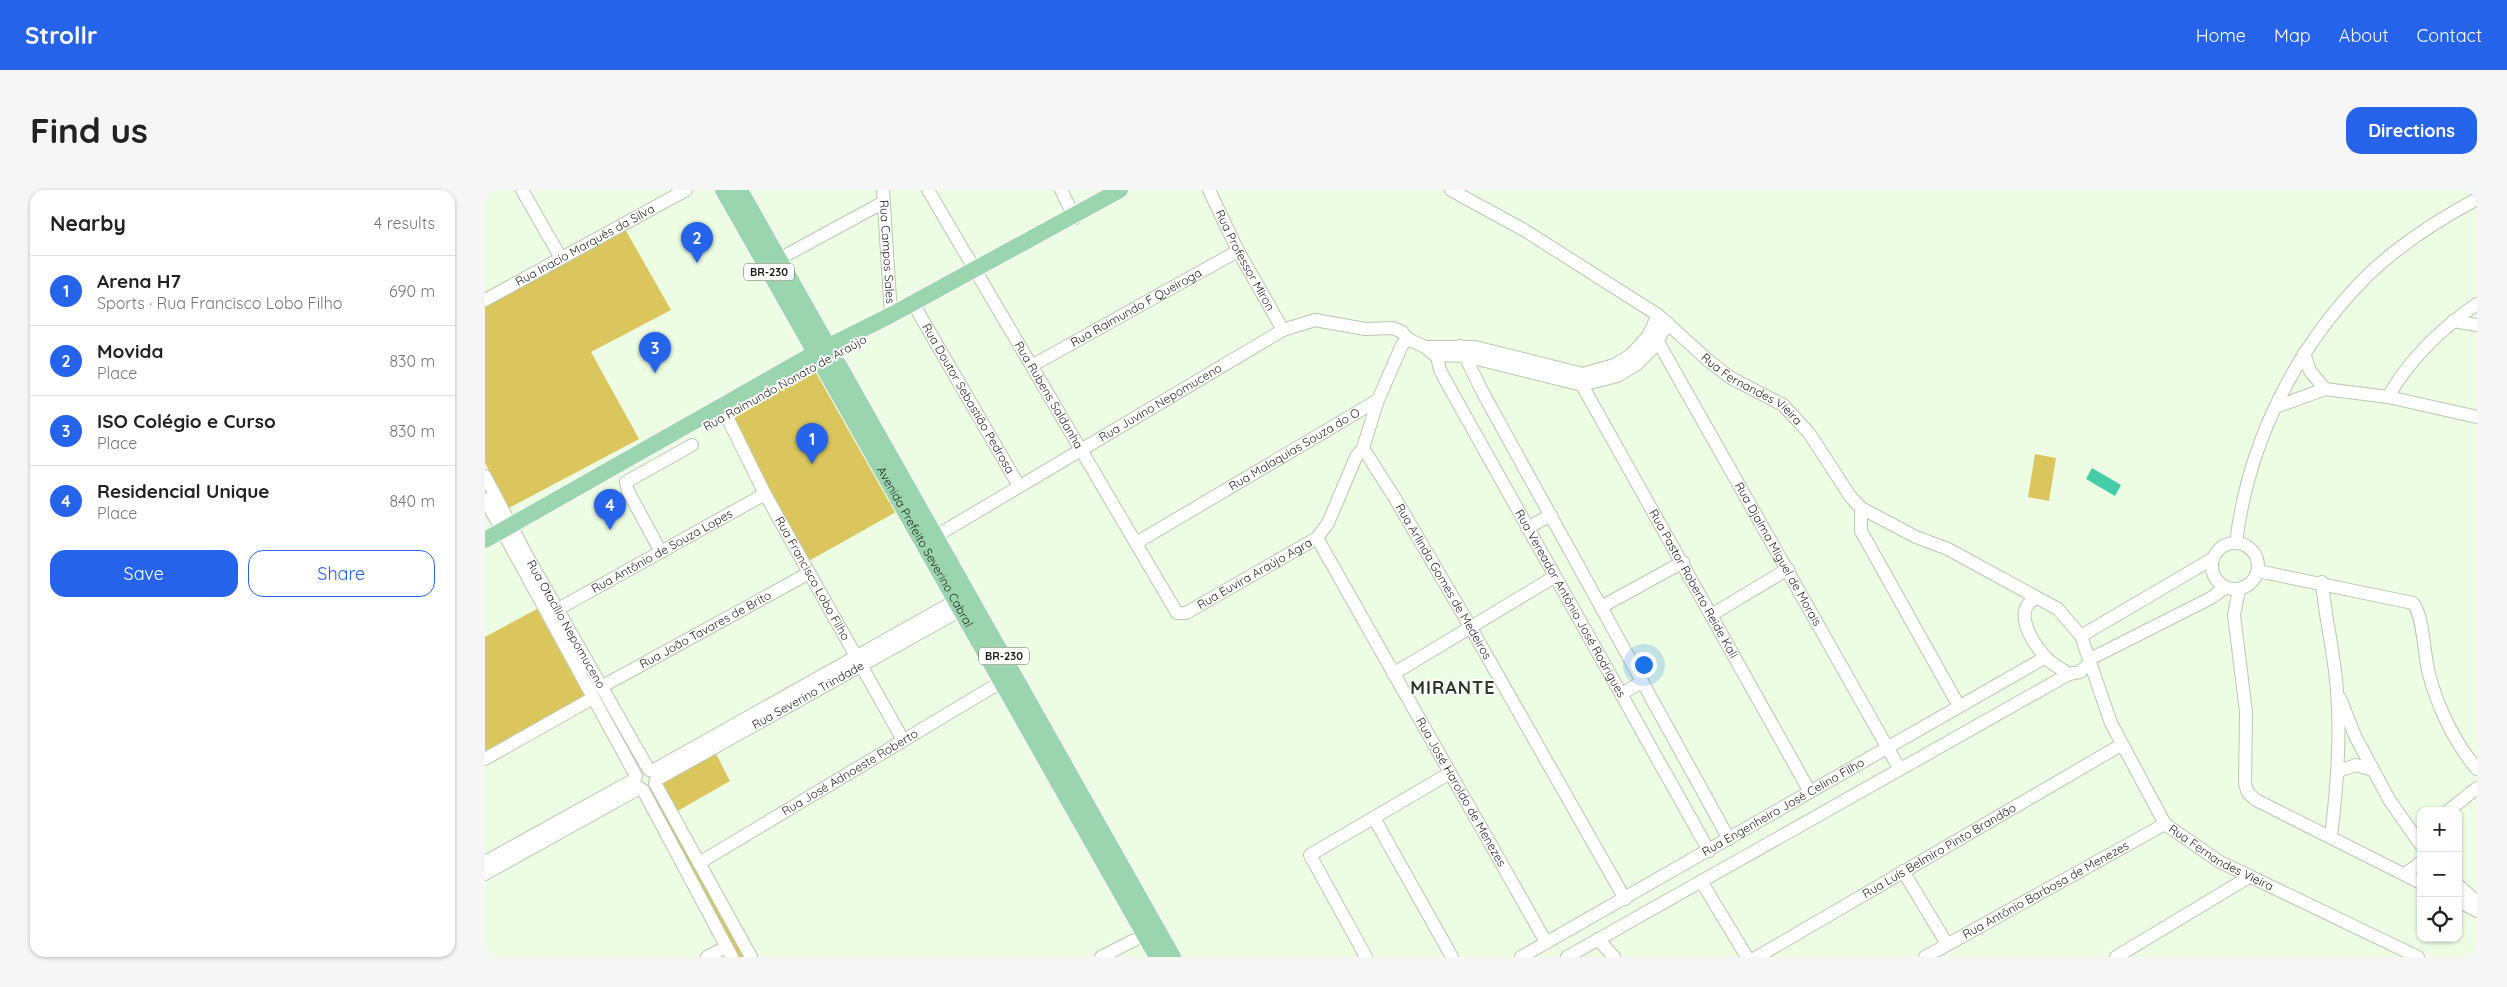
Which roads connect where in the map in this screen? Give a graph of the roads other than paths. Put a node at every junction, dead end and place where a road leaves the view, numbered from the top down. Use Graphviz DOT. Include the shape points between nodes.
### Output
graph roads {
  1 [pos="522,190"];
  2 [pos="686,190"];
  3 [pos="723,190"];
  4 [pos="740,190"];
  5 [pos="928,190"];
  6 [pos="1061,190"];
  7 [pos="1120,190"];
  8 [pos="1209,190"];
  9 [pos="1451,190"];
  10 [pos="884,196"];
  11 [pos="2477,199"];
  12 [pos="1077,215"];
  13 [pos="1238,251"];
  14 [pos="561,258"];
  15 [pos="779,259"];
  16 [pos="978,273"];
  17 [pos="485,300"];
  18 [pos="2477,304"];
  19 [pos="918,312"];
  20 [pos="891,315"];
  21 [pos="1663,319"];
  22 [pos="2453,321"];
  23 [pos="2477,325"];
  24 [pos="1283,330"];
  25 [pos="1408,339"];
  26 [pos="1657,340"];
  27 [pos="1432,350"];
  28 [pos="1462,351"];
  29 [pos="2304,353"];
  30 [pos="825,354"];
  31 [pos="1033,365"];
  32 [pos="1601,375"];
  33 [pos="1582,379"];
  34 [pos="2325,389"];
  35 [pos="2388,397"];
  36 [pos="1378,400"];
  37 [pos="2276,407"];
  38 [pos="725,415"];
  39 [pos="2477,417"];
  40 [pos="692,445"];
  41 [pos="1363,448"];
  42 [pos="1083,449"];
  43 [pos="485,476"];
  44 [pos="1019,486"];
  45 [pos="765,494"];
  46 [pos="485,499"];
  47 [pos="1861,508"];
  48 [pos="1551,515"];
  49 [pos="1527,528"];
  50 [pos="509,532"];
  51 [pos="936,536"];
  52 [pos="1317,538"];
  53 [pos="485,540"];
  54 [pos="2236,543"];
  55 [pos="1136,544"];
  56 [pos="658,548"];
  57 [pos="485,551"];
  58 [pos="2212,560"];
  59 [pos="1683,562"];
  60 [pos="1788,569"];
  61 [pos="2258,570"];
  62 [pos="809,573"];
  63 [pos="1554,577"];
  64 [pos="2322,582"];
  65 [pos="2232,589"];
  66 [pos="2037,598"];
  67 [pos="2211,598"];
  68 [pos="1169,600"];
  69 [pos="958,606"];
  70 [pos="1601,607"];
  71 [pos="558,609"];
  72 [pos="2234,614"];
  73 [pos="1711,615"];
  74 [pos="1471,628"];
  75 [pos="2081,636"];
  76 [pos="2045,657"];
  77 [pos="2090,661"];
  78 [pos="859,662"];
  79 [pos="2074,673"];
  80 [pos="1393,674"];
  81 [pos="1001,682"];
  82 [pos="1643,682"];
  83 [pos="2098,687"];
  84 [pos="601,688"];
  85 [pos="2337,691"];
  86 [pos="1621,694"];
  87 [pos="593,698"];
  88 [pos="1955,699"];
  89 [pos="903,740"];
  90 [pos="2121,745"];
  91 [pos="1888,747"];
  92 [pos="485,759"];
  93 [pos="1899,768"];
  94 [pos="2477,769"];
  95 [pos="2373,770"];
  96 [pos="2339,771"];
  97 [pos="1450,773"];
  98 [pos="653,776"];
  99 [pos="639,783"];
  100 [pos="2477,788"];
  101 [pos="1810,792"];
  102 [pos="2453,807"];
  103 [pos="1777,812"];
  104 [pos="1374,818"];
  105 [pos="2165,824"];
  106 [pos="1789,832"];
  107 [pos="2417,835"];
  108 [pos="2331,836"];
  109 [pos="1729,838"];
  110 [pos="1709,851"];
  111 [pos="485,862"];
  112 [pos="699,863"];
  113 [pos="2417,865"];
  114 [pos="1903,871"];
  115 [pos="485,874"];
  116 [pos="2405,874"];
  117 [pos="2249,877"];
  118 [pos="1701,881"];
  119 [pos="2417,881"];
  120 [pos="2462,889"];
  121 [pos="1625,899"];
  122 [pos="2477,902"];
  123 [pos="2462,903"];
  124 [pos="2477,910"];
  125 [pos="1144,934"];
  126 [pos="1598,939"];
  127 [pos="1546,942"];
  128 [pos="1947,944"];
  129 [pos="730,954"];
  130 [pos="707,957"];
  131 [pos="751,957"];
  132 [pos="1101,957"];
  133 [pos="1157,957"];
  134 [pos="1173,957"];
  135 [pos="1366,957"];
  136 [pos="1452,957"];
  137 [pos="1521,957"];
  138 [pos="1567,957"];
  139 [pos="1614,957"];
  140 [pos="1747,957"];
  141 [pos="1757,957"];
  142 [pos="1925,957"];
  143 [pos="2115,957"];
  144 [pos="2417,957"];
  1 -- 14 [label="street"];
  2 -- 14 [label="street, Rua Inacio Marquês da Silva"];
  3 -- 30 [label="main road, Avenida Prefeito Severino Cabral / BR-230"];
  4 -- 15 [label="main road, Avenida Prefeito Severino Cabral / BR-230"];
  5 -- 16 [label="street, Rua Rubens Saldanha"];
  6 -- 12 [label="street"];
  7 -- 12 [label="main road, Rua Raimundo Nonato de Araújo"];
  8 -- 13 [label="street, Rua Professor Miron"];
  9 -- 21 [label="street, Rua Fernandes Vieira" via="1524,230"];
  10 -- 15 [label="street"];
  10 -- 20 [label="street, Rua Campos Sales"];
  11 -- 29 [label="street" via="2419,234 2366,277"];
  12 -- 16 [label="main road, Rua Raimundo Nonato de Araújo"];
  13 -- 24 [label="street, Rua Professor Miron"];
  13 -- 31 [label="street, Rua Raimundo F Queiroga"];
  14 -- 17 [label="street, Rua Inacio Marquês da Silva"];
  15 -- 30 [label="main road, Avenida Prefeito Severino Cabral / BR-230"];
  16 -- 19 [label="main road, Rua Raimundo Nonato de Araújo"];
  16 -- 20 [label="main road, Rua Raimundo Nonato de Araújo"];
  16 -- 31 [label="street, Rua Rubens Saldanha"];
  18 -- 22 [label="street"];
  19 -- 30 [label="main road, Rua Raimundo Nonato de Araújo"];
  19 -- 44 [label="street, Rua Doutor Sebastião Pedrosa"];
  20 -- 30 [label="main road, Rua Raimundo Nonato de Araújo"];
  21 -- 26 [label="street"];
  21 -- 32 [label="street" via="1631,355"];
  21 -- 47 [label="street, Rua Fernandes Vieira" via="1731,378 1783,405 1809,433"];
  22 -- 23 [label="street"];
  22 -- 35 [label="street" via="2405,372"];
  24 -- 25 [label="street, Rua Juvino Nepomuceno" via="1315,320 1365,329 1393,328"];
  24 -- 42 [label="street, Rua Juvino Nepomuceno"];
  25 -- 27 [label="street"];
  25 -- 36 [label="street" via="1402,345"];
  26 -- 32 [label="street" via="1636,365 1617,376"];
  26 -- 60 [label="street, Rua Djalma Miguel de Morais"];
  27 -- 28 [label="street"];
  27 -- 49 [label="street, Rua Vereador Antônio José Rodrigues" via="1447,385"];
  28 -- 33 [label="street"];
  28 -- 48 [label="street, Rua Vereador Antônio José Rodrigues"];
  29 -- 34 [label="street" via="2310,372"];
  29 -- 37 [label="street"];
  30 -- 38 [label="main road, Rua Raimundo Nonato de Araújo"];
  30 -- 50 [label="main road, Rua Raimundo Nonato de Araújo"];
  30 -- 51 [label="main road, Avenida Prefeito Severino Cabral / BR-230"];
  30 -- 69 [label="main road, Avenida Prefeito Severino Cabral / BR-230"];
  31 -- 42 [label="street, Rua Rubens Saldanha"];
  32 -- 33 [label="street"];
  33 -- 59 [label="street, Rua Pastor Roberto Reide Kali"];
  34 -- 35 [label="street"];
  34 -- 37 [label="street"];
  35 -- 39 [label="street"];
  36 -- 41 [label="street, Rua Euvira Araújo Agra"];
  36 -- 55 [label="street, Rua Malaquias Souza do O"];
  37 -- 54 [label="street" via="2249,476"];
  38 -- 45 [label="street, Rua Francisco Lobo Filho"];
  38 -- 50 [label="main road, Rua Raimundo Nonato de Araújo"];
  40 -- 56 [label="street" via="626,482"];
  41 -- 52 [label="street, Rua Euvira Araújo Agra" via="1356,457 1328,523"];
  41 -- 74 [label="street, Rua Arlinda Gomes de Medeiros"];
  42 -- 44 [label="street, Rua Juvino Nepomuceno"];
  42 -- 55 [label="street, Rua Rubens Saldanha"];
  43 -- 50 [label="street, Rua Otacílio Nepomuceno"];
  44 -- 51 [label="street, Rua Juvino Nepomuceno"];
  45 -- 56 [label="street, Rua Antônio de Souza Lopes"];
  45 -- 62 [label="street, Rua Francisco Lobo Filho"];
  46 -- 50 [label="street, Rua Otacílio Nepomuceno"];
  47 -- 66 [label="street, Rua Fernandes Vieira" via="1948,549"];
  47 -- 88 [label="street" via="1861,531"];
  48 -- 49 [label="street"];
  48 -- 70 [label="street, Rua Vereador Antônio José Rodrigues"];
  49 -- 63 [label="street, Rua Vereador Antônio José Rodrigues"];
  50 -- 53 [label="main road, Rua Raimundo Nonato de Araújo"];
  50 -- 57 [label="main road, Rua Raimundo Nonato de Araújo"];
  50 -- 71 [label="street, Rua Otacílio Nepomuceno"];
  50 -- 87 [label="street, Rua Otacílio Nepomuceno"];
  51 -- 134 [label="main road, Avenida Prefeito Severino Cabral / BR-230"];
  52 -- 68 [label="street, Rua Euvira Araújo Agra" via="1186,613 1177,613"];
  52 -- 80 [label="street, Rua José Haroldo de Menezes"];
  54 -- 58 [label="street" via="2219,549"];
  54 -- 61 [label="street" via="2251,550"];
  55 -- 68 [label="street, Rua Rubens Saldanha"];
  56 -- 71 [label="street, Rua Antônio de Souza Lopes"];
  58 -- 65 [label="street" via="2212,573 2219,584"];
  58 -- 75 [label="street"];
  59 -- 70 [label="street"];
  59 -- 73 [label="street, Rua Pastor Roberto Reide Kali"];
  60 -- 73 [label="street"];
  60 -- 91 [label="street, Rua Djalma Miguel de Morais"];
  61 -- 64 [label="street"];
  61 -- 65 [label="street" via="2251,583"];
  62 -- 78 [label="street, Rua Francisco Lobo Filho"];
  62 -- 84 [label="street, Rua João Tavares de Brito"];
  63 -- 74 [label="street"];
  63 -- 86 [label="street, Rua Vereador Antônio José Rodrigues"];
  64 -- 85 [label="street"];
  64 -- 94 [label="street" via="2413,603 2437,698 2460,744"];
  65 -- 67 [label="street"];
  65 -- 72 [label="street"];
  66 -- 75 [label="street, Rua Fernandes Vieira" via="2058,610"];
  66 -- 76 [label="street" via="2025,608 2023,616 2033,640"];
  67 -- 72 [label="street" via="2224,603"];
  67 -- 77 [label="street"];
  69 -- 78 [label="street, Rua Severino Trindade"];
  69 -- 81 [label="main road, Avenida Prefeito Severino Cabral / BR-230"];
  70 -- 82 [label="street, Rua Vereador Antônio José Rodrigues"];
  71 -- 84 [label="street, Rua Otacílio Nepomuceno"];
  72 -- 108 [label="street" via="2246,712 2246,789 2256,800"];
  73 -- 101 [label="street, Rua Pastor Roberto Reide Kali"];
  74 -- 80 [label="street"];
  74 -- 121 [label="street, Rua Arlinda Gomes de Medeiros"];
  75 -- 77 [label="street, Rua Fernandes Vieira"];
  76 -- 79 [label="street, Rua Fernandes Vieira"];
  76 -- 91 [label="street, Rua Engenheiro José Celino Filho"];
  77 -- 79 [label="street, Rua Engenheiro José Celino Filho"];
  77 -- 83 [label="street, Rua Fernandes Vieira"];
  78 -- 89 [label="street, Rua Francisco Lobo Filho"];
  78 -- 98 [label="street, Rua Severino Trindade"];
  79 -- 83 [label="street, Rua Fernandes Vieira"];
  79 -- 93 [label="street, Rua Engenheiro José Celino Filho"];
  80 -- 97 [label="street, Rua José Haroldo de Menezes"];
  81 -- 89 [label="street, Rua José Adnoeste Roberto"];
  81 -- 125 [label="main road, Avenida Prefeito Severino Cabral / BR-230"];
  82 -- 86 [label="street"];
  82 -- 109 [label="street, Rua Vereador Antônio José Rodrigues"];
  83 -- 90 [label="street, Rua Fernandes Vieira"];
  84 -- 98 [label="street, Rua Otacílio Nepomuceno"];
  85 -- 95 [label="street"];
  85 -- 96 [label="street"];
  86 -- 110 [label="street, Rua Vereador Antônio José Rodrigues"];
  87 -- 92 [label="street"];
  87 -- 99 [label="street, Rua Otacílio Nepomuceno"];
  89 -- 112 [label="street, Rua José Adnoeste Roberto"];
  90 -- 105 [label="street, Rua Fernandes Vieira"];
  90 -- 114 [label="street, Rua Luís Belmiro Pinto Brandão"];
  91 -- 93 [label="street, Rua Djalma Miguel de Morais"];
  91 -- 101 [label="street, Rua Engenheiro José Celino Filho"];
  93 -- 106 [label="street, Rua Engenheiro José Celino Filho"];
  95 -- 96 [label="street" via="2356,765"];
  95 -- 107 [label="street" via="2390,801"];
  96 -- 108 [label="street"];
  97 -- 104 [label="street"];
  97 -- 127 [label="street, Rua José Haroldo de Menezes"];
  98 -- 99 [label="street" via="643,770"];
  98 -- 99 [label="street" via="649,789"];
  98 -- 112 [label="street, Rua Otacílio Nepomuceno"];
  99 -- 111 [label="street"];
  99 -- 115 [label="street"];
  99 -- 129 [label="street, Rua Otacílio Nepomuceno"];
  100 -- 102 [label="street"];
  101 -- 103 [label="street, Rua Engenheiro José Celino Filho"];
  103 -- 106 [label="street"];
  103 -- 109 [label="street, Rua Engenheiro José Celino Filho"];
  104 -- 135 [label="street" via="1310,855"];
  104 -- 136 [label="street"];
  105 -- 117 [label="street, Rua Fernandes Vieira" via="2200,850"];
  105 -- 128 [label="street, Rua Antônio Barbosa de Menezes"];
  106 -- 118 [label="street, Rua Engenheiro José Celino Filho"];
  108 -- 116 [label="street"];
  109 -- 110 [label="street, Rua Engenheiro José Celino Filho"];
  110 -- 121 [label="street, Rua Engenheiro José Celino Filho"];
  112 -- 131 [label="street, Rua Otacílio Nepomuceno"];
  113 -- 116 [label="street"];
  114 -- 128 [label="street"];
  114 -- 141 [label="street, Rua Luís Belmiro Pinto Brandão"];
  116 -- 119 [label="street"];
  117 -- 143 [label="street"];
  117 -- 144 [label="street, Rua Fernandes Vieira"];
  118 -- 126 [label="street, Rua Engenheiro José Celino Filho"];
  118 -- 140 [label="street"];
  120 -- 122 [label="street"];
  121 -- 127 [label="street, Rua Engenheiro José Celino Filho"];
  123 -- 124 [label="street"];
  125 -- 132 [label="street"];
  125 -- 133 [label="main road, Avenida Prefeito Severino Cabral / BR-230"];
  126 -- 138 [label="street, Rua Engenheiro José Celino Filho"];
  126 -- 139 [label="street"];
  127 -- 137 [label="street, Rua Engenheiro José Celino Filho"];
  128 -- 142 [label="street, Rua Antônio Barbosa de Menezes"];
  129 -- 130 [label="street"];
}
